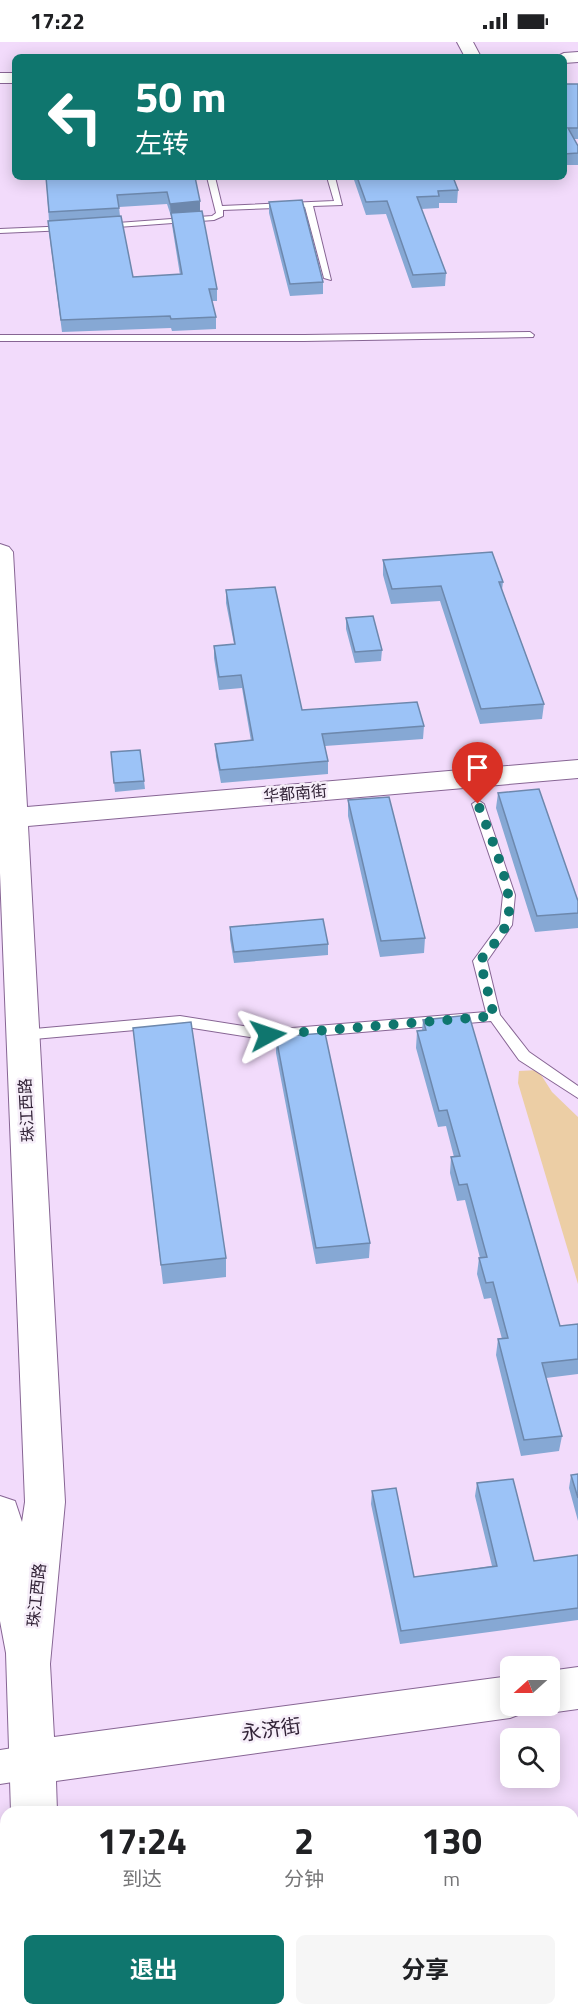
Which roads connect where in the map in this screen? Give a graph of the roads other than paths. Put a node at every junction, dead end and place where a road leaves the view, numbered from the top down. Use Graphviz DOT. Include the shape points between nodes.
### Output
graph roads {
  1 [pos="212,180"];
  2 [pos="332,180"];
  3 [pos="308,204"];
  4 [pos="219,208"];
  5 [pos="91,226"];
  6 [pos="79,227"];
  7 [pos="0,231"];
  8 [pos="328,278"];
  9 [pos="530,335"];
  10 [pos="0,338"];
  11 [pos="0,552"];
  12 [pos="578,768"];
  13 [pos="478,804"];
  14 [pos="6,819"];
  15 [pos="494,1016"];
  16 [pos="23,1035"];
  17 [pos="578,1093"];
  18 [pos="0,1514"];
  19 [pos="28,1661"];
  20 [pos="578,1688"];
  21 [pos="560,1690"];
  22 [pos="500,1698"];
  23 [pos="16,1764"];
  24 [pos="32,1806"];
  1 -- 4 [label="lane"];
  2 -- 3 [label="lane" via="339,203"];
  3 -- 4 [label="lane"];
  3 -- 8 [label="lane"];
  4 -- 5 [label="lane" via="220,214 204,220"];
  6 -- 7 [label="lane"];
  9 -- 10 [label="lane"];
  11 -- 14 [label="main road, 珠江西路"];
  12 -- 14 [label="main road, 华都南街"];
  13 -- 15 [label="lane" via="509,895 506,925 480,961"];
  14 -- 16 [label="main road, 珠江西路"];
  15 -- 16 [label="lane" via="268,1035 180,1021"];
  15 -- 17 [label="lane" via="524,1056"];
  16 -- 19 [label="main road, 珠江西路" via="45,1502"];
  18 -- 19 [label="main road, 珠江西路"];
  19 -- 23 [label="main road, 珠江西路"];
  20 -- 21 [label="main road"];
  22 -- 23 [label="main road, 永济街"];
  23 -- 24 [label="main road, 珠江西路"];
}
